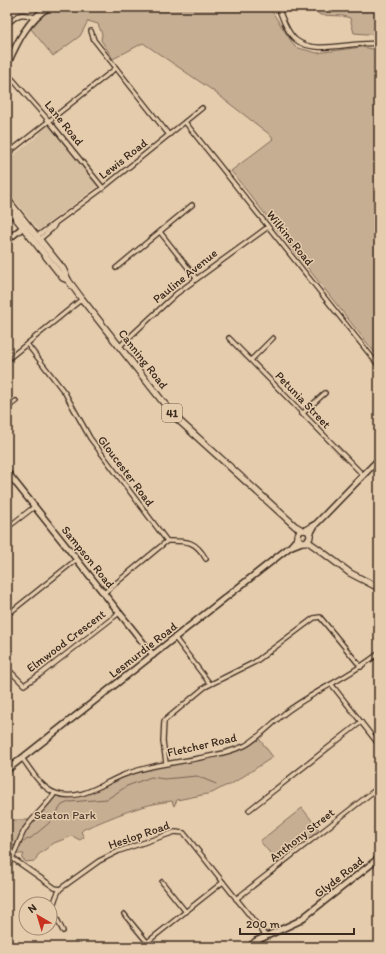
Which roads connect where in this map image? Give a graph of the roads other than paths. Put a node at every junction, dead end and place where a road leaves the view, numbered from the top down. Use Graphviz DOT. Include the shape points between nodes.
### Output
graph roads {
  1 [pos="49,7"];
  2 [pos="278,7"];
  3 [pos="34,17"];
  4 [pos="7,24"];
  5 [pos="91,32"];
  6 [pos="379,44"];
  7 [pos="7,65"];
  8 [pos="116,68"];
  9 [pos="7,72"];
  10 [pos="202,108"];
  11 [pos="50,121"];
  12 [pos="185,122"];
  13 [pos="169,135"];
  14 [pos="7,154"];
  15 [pos="103,188"];
  16 [pos="7,199"];
  17 [pos="192,205"];
  18 [pos="7,207"];
  19 [pos="25,226"];
  20 [pos="268,227"];
  21 [pos="160,232"];
  22 [pos="37,239"];
  23 [pos="7,240"];
  24 [pos="116,268"];
  25 [pos="196,278"];
  26 [pos="82,299"];
  27 [pos="229,338"];
  28 [pos="272,338"];
  29 [pos="27,344"];
  30 [pos="120,346"];
  31 [pos="7,360"];
  32 [pos="251,360"];
  33 [pos="379,366"];
  34 [pos="325,393"];
  35 [pos="16,401"];
  36 [pos="7,408"];
  37 [pos="302,414"];
  38 [pos="379,459"];
  39 [pos="7,472"];
  40 [pos="363,475"];
  41 [pos="34,507"];
  42 [pos="7,528"];
  43 [pos="304,536"];
  44 [pos="167,541"];
  45 [pos="77,559"];
  46 [pos="206,559"];
  47 [pos="379,588"];
  48 [pos="104,593"];
  49 [pos="119,613"];
  50 [pos="7,615"];
  51 [pos="175,638"];
  52 [pos="379,653"];
  53 [pos="153,655"];
  54 [pos="361,667"];
  55 [pos="7,668"];
  56 [pos="210,684"];
  57 [pos="332,685"];
  58 [pos="361,722"];
  59 [pos="379,745"];
  60 [pos="22,758"];
  61 [pos="166,763"];
  62 [pos="7,770"];
  63 [pos="379,787"];
  64 [pos="55,793"];
  65 [pos="249,810"];
  66 [pos="12,858"];
  67 [pos="379,858"];
  68 [pos="7,866"];
  69 [pos="162,882"];
  70 [pos="223,882"];
  71 [pos="60,889"];
  72 [pos="236,899"];
  73 [pos="186,912"];
  74 [pos="124,914"];
  75 [pos="62,931"];
  76 [pos="266,936"];
  77 [pos="147,942"];
  78 [pos="141,947"];
  79 [pos="249,947"];
  1 -- 3 [label="street"];
  2 -- 6 [label="street" via="295,40 306,46"];
  3 -- 4 [label="street" via="24,13"];
  3 -- 7 [label="street"];
  5 -- 8 [label="street" via="94,40"];
  8 -- 11 [label="street"];
  8 -- 13 [label="street"];
  9 -- 11 [label="street, Lane Road"];
  10 -- 12 [label="street, Lewis Road"];
  11 -- 14 [label="street"];
  11 -- 15 [label="street, Lane Road"];
  12 -- 13 [label="street, Lewis Road"];
  12 -- 20 [label="street, Wilkins Road"];
  13 -- 15 [label="street, Lewis Road"];
  15 -- 22 [label="street, Lewis Road" via="51,225"];
  16 -- 19 [label="main road, Canning Road / 41"];
  17 -- 21 [label="street"];
  18 -- 19 [label="main road, Canning Road / 41"];
  19 -- 22 [label="main road, Canning Road / 41"];
  19 -- 23 [label="street"];
  20 -- 25 [label="street, Pauline Avenue"];
  20 -- 33 [label="street, Wilkins Road"];
  21 -- 24 [label="street"];
  21 -- 25 [label="street"];
  22 -- 26 [label="main road, Canning Road / 41" via="63,278 68,280"];
  25 -- 30 [label="street, Pauline Avenue"];
  26 -- 29 [label="street"];
  26 -- 30 [label="main road, Canning Road / 41"];
  27 -- 32 [label="street, Petunia Street"];
  28 -- 32 [label="street"];
  29 -- 31 [label="street"];
  29 -- 44 [label="street, Gloucester Road" via="65,393 90,438"];
  30 -- 43 [label="main road, Canning Road / 41" via="180,422"];
  32 -- 37 [label="street, Petunia Street"];
  34 -- 37 [label="street"];
  35 -- 36 [label="street"];
  37 -- 40 [label="street, Petunia Street"];
  38 -- 40 [label="street, Lesmurdie Road"];
  39 -- 41 [label="street, Sampson Road"];
  40 -- 43 [label="street, Lesmurdie Road"];
  41 -- 42 [label="street"];
  41 -- 45 [label="street, Sampson Road"];
  43 -- 47 [label="main road" via="350,573"];
  43 -- 51 [label="street, Lesmurdie Road"];
  44 -- 46 [label="street" via="194,544"];
  44 -- 48 [label="street"];
  45 -- 48 [label="street, Sampson Road"];
  45 -- 50 [label="street"];
  48 -- 49 [label="street, Sampson Road"];
  49 -- 53 [label="street, Sampson Road"];
  49 -- 55 [label="street, Elmwood Crescent" via="24,684"];
  51 -- 53 [label="street, Lesmurdie Road"];
  51 -- 56 [label="street"];
  52 -- 54 [label="street, Fletcher Road"];
  53 -- 60 [label="street, Lesmurdie Road"];
  54 -- 56 [label="street" via="320,617 314,618 247,667"];
  54 -- 57 [label="street, Fletcher Road"];
  56 -- 61 [label="street" via="164,721"];
  57 -- 58 [label="street"];
  57 -- 61 [label="street, Fletcher Road" via="288,711 246,745 212,755"];
  58 -- 59 [label="street"];
  58 -- 65 [label="street"];
  60 -- 62 [label="street, Lesmurdie Road"];
  60 -- 64 [label="street" via="42,784"];
  61 -- 64 [label="street, Fletcher Road" via="122,776 88,792 70,795"];
  63 -- 72 [label="street, Anthony Street"];
  64 -- 66 [label="street" via="48,804 31,820"];
  66 -- 68 [label="street"];
  66 -- 71 [label="street"];
  67 -- 76 [label="street, Glyde Road" via="299,921"];
  69 -- 73 [label="street"];
  70 -- 71 [label="street, Heslop Road" via="184,833 175,832 99,861"];
  70 -- 72 [label="street, Heslop Road"];
  70 -- 73 [label="street"];
  71 -- 75 [label="street" via="52,909"];
  72 -- 76 [label="street, Heslop Road"];
  73 -- 77 [label="street"];
  74 -- 77 [label="street"];
  76 -- 79 [label="street, Glyde Road"];
  77 -- 78 [label="street"];
}
